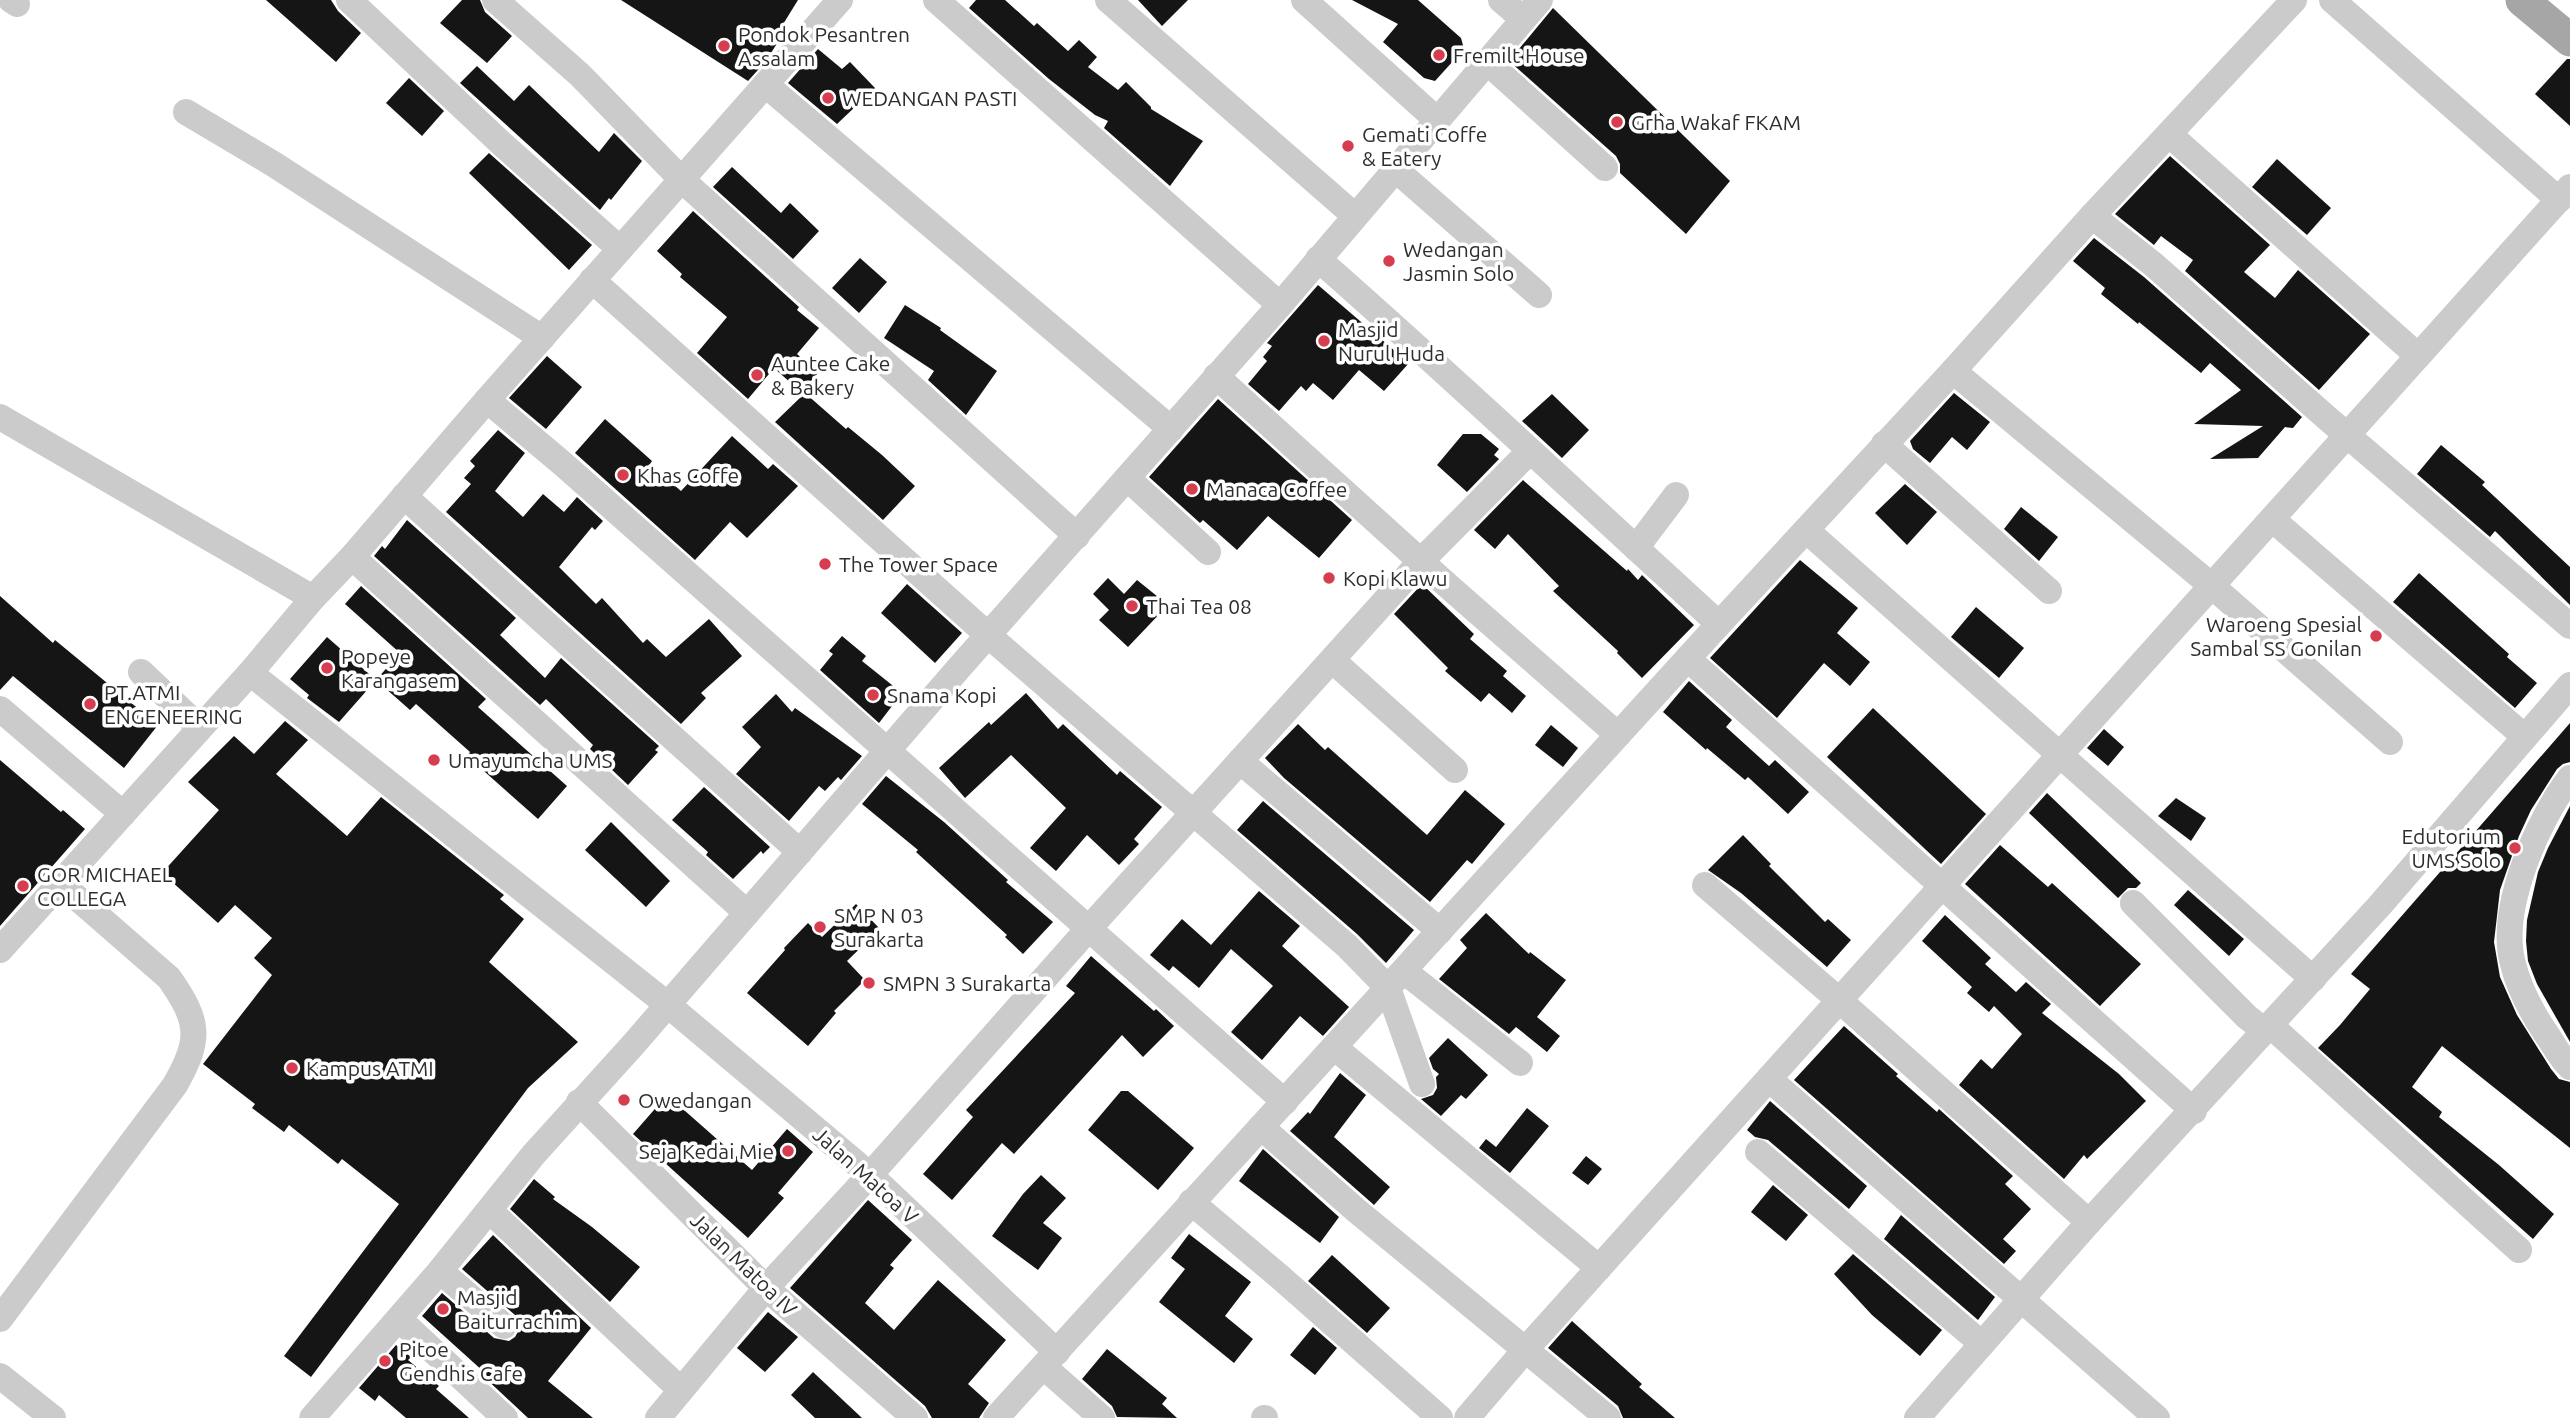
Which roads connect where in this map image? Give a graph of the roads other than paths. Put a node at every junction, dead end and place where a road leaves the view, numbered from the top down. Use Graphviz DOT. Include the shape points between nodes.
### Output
graph roads {
  1 [pos="349,0"];
  2 [pos="495,0"];
  3 [pos="840,0"];
  4 [pos="936,0"];
  5 [pos="1108,0"];
  6 [pos="1304,0"];
  7 [pos="1501,0"];
  8 [pos="2294,0"];
  9 [pos="2332,0"];
  10 [pos="2522,0"];
  11 [pos="1532,10"];
  12 [pos="2570,40"];
  13 [pos="1487,62"];
  14 [pos="766,85"];
  15 [pos="186,112"];
  16 [pos="1437,120"];
  17 [pos="2169,135"];
  18 [pos="1605,168"];
  19 [pos="1395,169"];
  20 [pos="682,180"];
  21 [pos="2564,193"];
  22 [pos="1355,216"];
  23 [pos="2092,216"];
  24 [pos="620,248"];
  25 [pos="1318,259"];
  26 [pos="593,280"];
  27 [pos="1539,295"];
  28 [pos="1280,305"];
  29 [pos="542,338"];
  30 [pos="2418,356"];
  31 [pos="1953,371"];
  32 [pos="1216,376"];
  33 [pos="487,400"];
  34 [pos="0,417"];
  35 [pos="1171,429"];
  36 [pos="2347,435"];
  37 [pos="1884,444"];
  38 [pos="1529,452"];
  39 [pos="1128,478"];
  40 [pos="1676,495"];
  41 [pos="404,496"];
  42 [pos="2272,519"];
  43 [pos="1806,530"];
  44 [pos="1077,536"];
  45 [pos="1636,548"];
  46 [pos="1208,552"];
  47 [pos="352,557"];
  48 [pos="1421,561"];
  49 [pos="2212,586"];
  50 [pos="2049,591"];
  51 [pos="313,598"];
  52 [pos="1719,624"];
  53 [pos="2570,625"];
  54 [pos="989,636"];
  55 [pos="1688,659"];
  56 [pos="1332,660"];
  57 [pos="141,672"];
  58 [pos="250,673"];
  59 [pos="2570,685"];
  60 [pos="0,709"];
  61 [pos="200,728"];
  62 [pos="1618,735"];
  63 [pos="2525,737"];
  64 [pos="2390,742"];
  65 [pos="887,752"];
  66 [pos="2061,754"];
  67 [pos="1240,761"];
  68 [pos="1455,770"];
  69 [pos="2570,778"];
  70 [pos="122,814"];
  71 [pos="1193,814"];
  72 [pos="800,852"];
  73 [pos="60,883"];
  74 [pos="1705,885"];
  75 [pos="1943,885"];
  76 [pos="2133,904"];
  77 [pos="747,913"];
  78 [pos="1088,929"];
  79 [pos="1440,931"];
  80 [pos="0,950"];
  81 [pos="1396,979"];
  82 [pos="2313,979"];
  83 [pos="1839,1000"];
  84 [pos="668,1005"];
  85 [pos="2267,1028"];
  86 [pos="1334,1047"];
  87 [pos="1520,1063"];
  88 [pos="2570,1067"];
  89 [pos="1769,1079"];
  90 [pos="1422,1084"];
  91 [pos="579,1102"];
  92 [pos="1284,1102"];
  93 [pos="2194,1111"];
  94 [pos="1261,1127"];
  95 [pos="1758,1152"];
  96 [pos="870,1175"];
  97 [pos="1191,1202"];
  98 [pos="490,1211"];
  99 [pos="2089,1222"];
  100 [pos="2519,1250"];
  101 [pos="1599,1268"];
  102 [pos="440,1270"];
  103 [pos="766,1288"];
  104 [pos="2021,1299"];
  105 [pos="0,1319"];
  106 [pos="399,1319"];
  107 [pos="504,1326"];
  108 [pos="1982,1344"];
  109 [pos="1526,1349"];
  110 [pos="1050,1360"];
  111 [pos="0,1376"];
  112 [pos="681,1390"];
  113 [pos="52,1418"];
  114 [pos="312,1418"];
  115 [pos="505,1418"];
  116 [pos="658,1418"];
  117 [pos="915,1418"];
  118 [pos="996,1418"];
  119 [pos="1102,1418"];
  120 [pos="1440,1418"];
  121 [pos="1467,1418"];
  122 [pos="1608,1418"];
  123 [pos="1917,1418"];
  124 [pos="2157,1418"];
  1 -- 24 [label="street"];
  2 -- 20 [label="street" via="580,75"];
  3 -- 14 [label="street"];
  4 -- 28 [label="street"];
  5 -- 22 [label="street"];
  6 -- 16 [label="street"];
  7 -- 11 [label="street"];
  8 -- 17 [label="street"];
  9 -- 21 [label="street"];
  10 -- 12 [label="main road"];
  11 -- 13 [label="street"];
  13 -- 16 [label="street"];
  13 -- 18 [label="street"];
  14 -- 20 [label="street"];
  14 -- 35 [label="street"];
  15 -- 29 [label="street"];
  16 -- 19 [label="street"];
  17 -- 23 [label="street"];
  17 -- 30 [label="street"];
  19 -- 22 [label="street"];
  19 -- 27 [label="street"];
  20 -- 24 [label="street"];
  20 -- 44 [label="street"];
  21 -- 30 [label="street"];
  22 -- 25 [label="street"];
  23 -- 31 [label="street"];
  23 -- 36 [label="street"];
  24 -- 26 [label="street"];
  25 -- 28 [label="street"];
  25 -- 38 [label="street"];
  26 -- 29 [label="street"];
  26 -- 54 [label="street"];
  28 -- 32 [label="street"];
  29 -- 33 [label="street"];
  30 -- 36 [label="street"];
  31 -- 37 [label="street"];
  31 -- 49 [label="street"];
  32 -- 35 [label="street"];
  32 -- 48 [label="street"];
  33 -- 41 [label="street"];
  33 -- 65 [label="street"];
  34 -- 51 [label="street"];
  35 -- 39 [label="street"];
  36 -- 42 [label="street"];
  36 -- 53 [label="street"];
  37 -- 43 [label="street"];
  37 -- 50 [label="street"];
  38 -- 45 [label="street"];
  38 -- 48 [label="street"];
  39 -- 44 [label="street"];
  39 -- 46 [label="street"];
  40 -- 45 [label="street"];
  41 -- 47 [label="street"];
  41 -- 72 [label="street"];
  42 -- 49 [label="street"];
  42 -- 63 [label="street"];
  43 -- 52 [label="street"];
  43 -- 66 [label="street"];
  44 -- 54 [label="street"];
  45 -- 52 [label="street"];
  47 -- 51 [label="street"];
  47 -- 77 [label="street"];
  48 -- 56 [label="street"];
  48 -- 62 [label="street"];
  49 -- 64 [label="street"];
  49 -- 66 [label="street"];
  51 -- 58 [label="street"];
  52 -- 55 [label="street"];
  54 -- 65 [label="street"];
  54 -- 71 [label="street"];
  55 -- 62 [label="street"];
  55 -- 75 [label="street"];
  56 -- 67 [label="street"];
  56 -- 68 [label="street"];
  57 -- 61 [label="street"];
  58 -- 61 [label="street"];
  58 -- 84 [label="street, Jalan Matoa V"];
  59 -- 63 [label="street"];
  60 -- 70 [label="street"];
  61 -- 70 [label="street"];
  62 -- 79 [label="street"];
  63 -- 82 [label="street"];
  65 -- 72 [label="street"];
  65 -- 78 [label="street"];
  66 -- 75 [label="street"];
  66 -- 82 [label="street"];
  67 -- 71 [label="street"];
  67 -- 79 [label="street"];
  69 -- 88 [label="street" via="2533,840 2510,923 2512,962 2531,1011"];
  70 -- 73 [label="street"];
  71 -- 78 [label="street"];
  71 -- 81 [label="street"];
  72 -- 77 [label="street"];
  73 -- 80 [label="street"];
  73 -- 105 [label="street" via="169,978 192,1019 195,1039 174,1085"];
  74 -- 83 [label="street"];
  75 -- 83 [label="street"];
  75 -- 93 [label="street"];
  76 -- 85 [label="street" via="2247,1017"];
  77 -- 84 [label="street"];
  78 -- 92 [label="street"];
  78 -- 96 [label="street"];
  79 -- 81 [label="street"];
  81 -- 86 [label="street"];
  81 -- 87 [label="street"];
  81 -- 90 [label="street"];
  82 -- 85 [label="street"];
  83 -- 89 [label="street"];
  83 -- 99 [label="street"];
  84 -- 91 [label="street"];
  84 -- 96 [label="street, Jalan Matoa V"];
  85 -- 93 [label="street"];
  85 -- 100 [label="street"];
  86 -- 92 [label="street"];
  86 -- 101 [label="street"];
  89 -- 101 [label="street"];
  89 -- 104 [label="street"];
  91 -- 98 [label="street"];
  91 -- 103 [label="street, Jalan Matoa IV"];
  92 -- 94 [label="street"];
  93 -- 99 [label="street"];
  94 -- 97 [label="street"];
  94 -- 109 [label="street"];
  95 -- 108 [label="street"];
  96 -- 103 [label="street"];
  96 -- 110 [label="street, Jalan Matoa V"];
  97 -- 110 [label="street"];
  97 -- 120 [label="street"];
  98 -- 102 [label="street"];
  98 -- 112 [label="street"];
  99 -- 104 [label="street"];
  101 -- 109 [label="street"];
  102 -- 106 [label="street"];
  102 -- 107 [label="street"];
  103 -- 112 [label="street"];
  103 -- 117 [label="street, Jalan Matoa IV"];
  104 -- 108 [label="street"];
  104 -- 124 [label="street"];
  106 -- 114 [label="street"];
  106 -- 115 [label="street"];
  108 -- 123 [label="street"];
  109 -- 121 [label="street"];
  109 -- 122 [label="street"];
  110 -- 118 [label="street"];
  110 -- 119 [label="street, Jalan Matoa V"];
  111 -- 113 [label="street"];
  112 -- 116 [label="street"];
}
